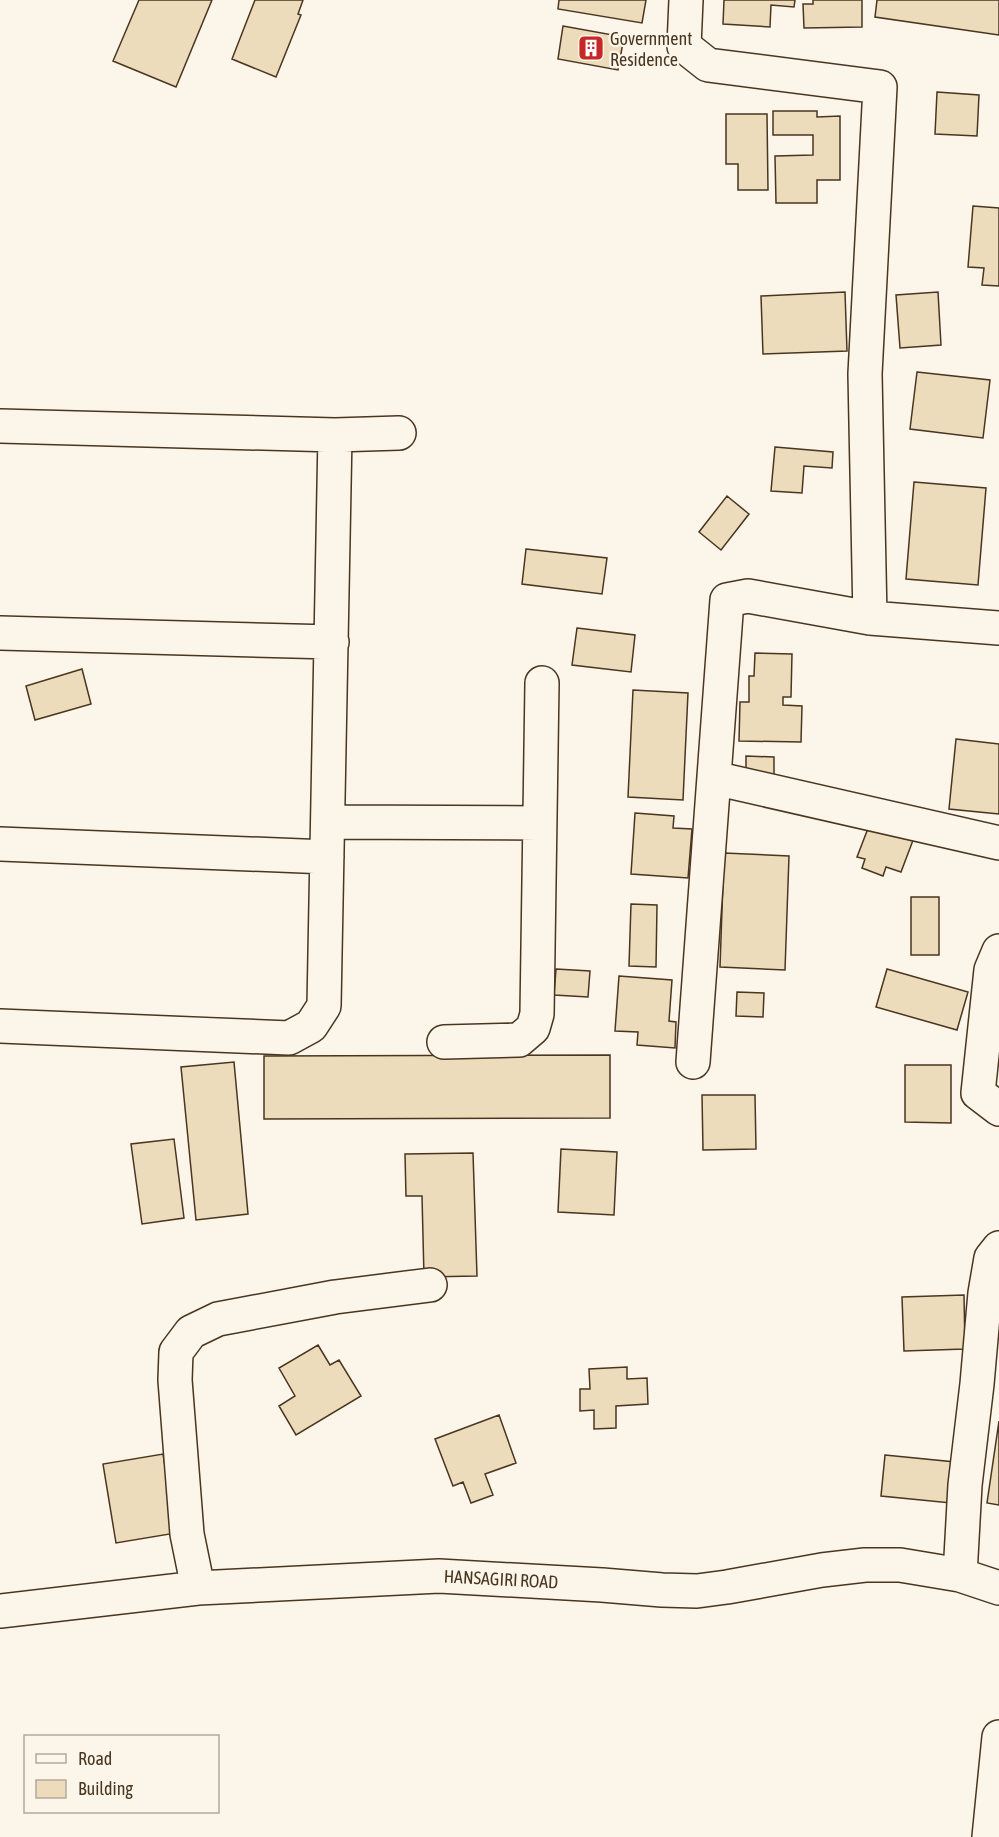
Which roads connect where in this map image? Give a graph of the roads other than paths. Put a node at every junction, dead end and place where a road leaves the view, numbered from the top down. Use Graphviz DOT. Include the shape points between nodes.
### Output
graph roads {
  1 [pos="686,0"];
  2 [pos="0,426"];
  3 [pos="399,433"];
  4 [pos="335,435"];
  5 [pos="870,618"];
  6 [pos="999,628"];
  7 [pos="0,633"];
  8 [pos="332,642"];
  9 [pos="542,683"];
  10 [pos="714,778"];
  11 [pos="328,822"];
  12 [pos="539,823"];
  13 [pos="999,843"];
  14 [pos="0,844"];
  15 [pos="327,857"];
  16 [pos="999,951"];
  17 [pos="0,1026"];
  18 [pos="444,1042"];
  19 [pos="693,1062"];
  20 [pos="999,1109"];
  21 [pos="999,1248"];
  22 [pos="429,1285"];
  23 [pos="960,1575"];
  24 [pos="198,1588"];
  25 [pos="999,1588"];
  26 [pos="0,1611"];
  27 [pos="999,1737"];
  28 [pos="989,1837"];
  1 -- 5 [label="street" via="684,46 708,65 880,87 865,374"];
  2 -- 4 [label="street"];
  3 -- 4 [label="street"];
  4 -- 8 [label="street"];
  5 -- 6 [label="street"];
  5 -- 10 [label="street" via="748,596 727,600"];
  7 -- 8 [label="street"];
  8 -- 11 [label="street"];
  9 -- 12 [label="street"];
  10 -- 13 [label="street"];
  10 -- 19 [label="street"];
  11 -- 12 [label="street"];
  11 -- 15 [label="street"];
  12 -- 18 [label="street" via="537,1014 533,1028 519,1040"];
  14 -- 15 [label="street"];
  15 -- 17 [label="street" via="324,1006 311,1026 289,1038"];
  16 -- 20 [label="street" via="991,970 978,1093"];
  21 -- 23 [label="street" via="991,1258 985,1293"];
  22 -- 24 [label="street" via="335,1297 218,1319 191,1332 176,1352 175,1380 187,1534"];
  23 -- 24 [label="street, HANSAGIRI ROAD" via="900,1565 865,1565 697,1591 439,1576"];
  23 -- 25 [label="street, HANSAGIRI ROAD"];
  24 -- 26 [label="street, HANSAGIRI ROAD"];
  27 -- 28 [label="street"];
}
